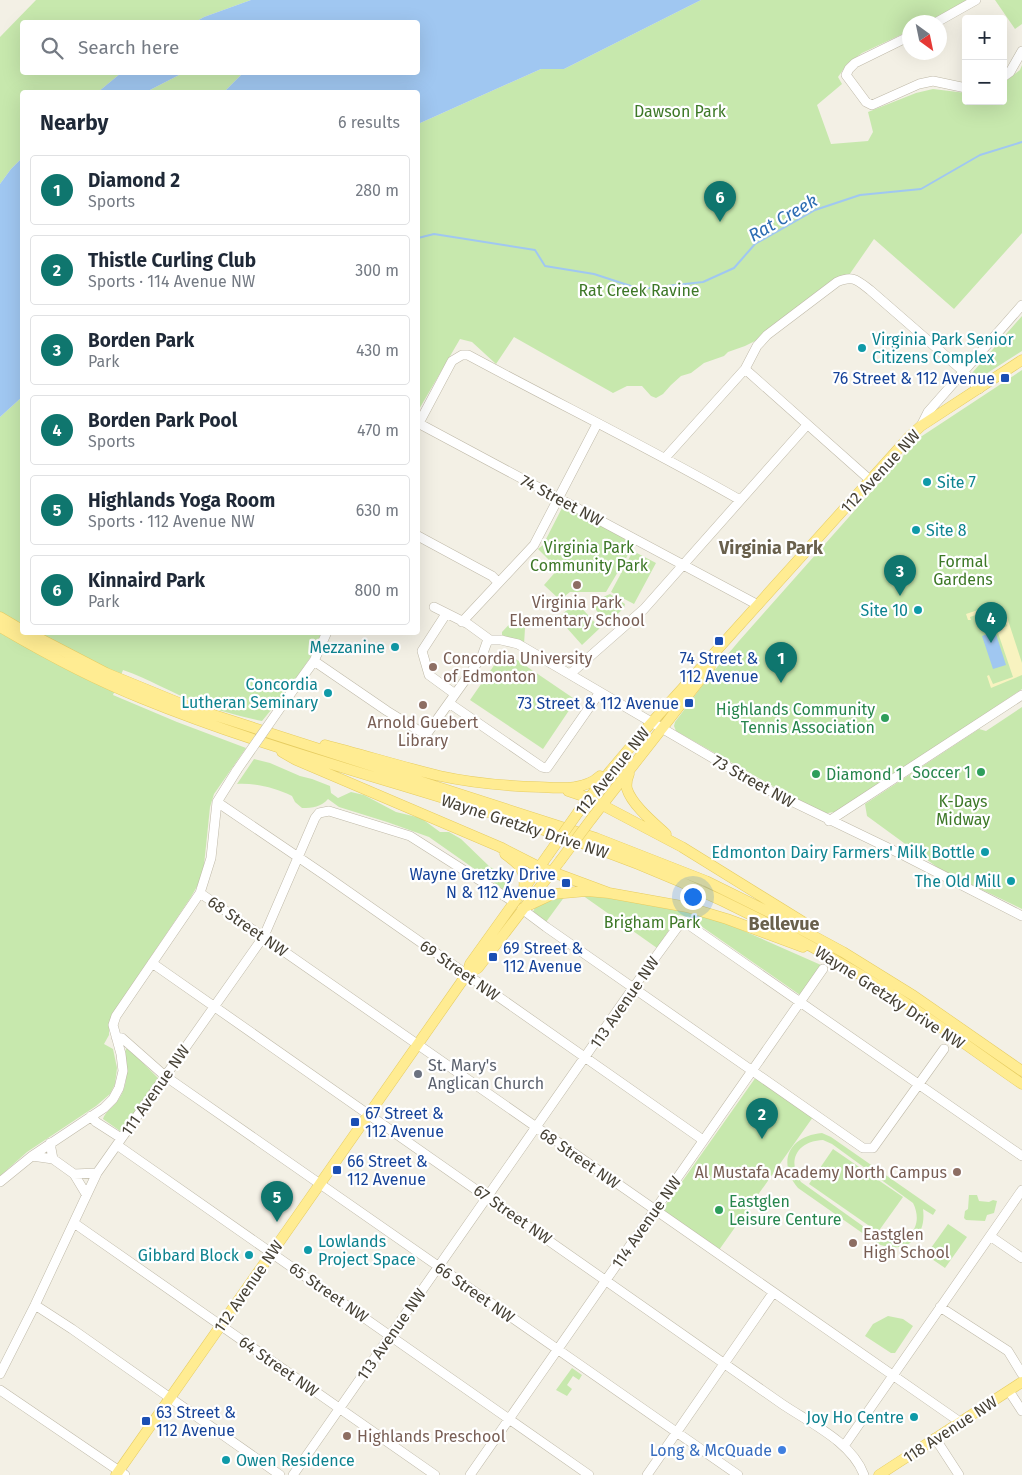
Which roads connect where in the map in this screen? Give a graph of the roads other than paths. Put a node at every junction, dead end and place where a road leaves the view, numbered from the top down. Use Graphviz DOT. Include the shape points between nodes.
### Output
graph roads {
  1 [pos="976,0"];
  2 [pos="947,16"];
  3 [pos="902,40"];
  4 [pos="1022,52"];
  5 [pos="1007,74"];
  6 [pos="962,87"];
  7 [pos="1022,306"];
  8 [pos="1022,360"];
  9 [pos="745,369"];
  10 [pos="963,371"];
  11 [pos="979,389"];
  12 [pos="420,420"];
  13 [pos="597,424"];
  14 [pos="420,425"];
  15 [pos="807,425"];
  16 [pos="921,426"];
  17 [pos="665,458"];
  18 [pos="870,480"];
  19 [pos="559,499"];
  20 [pos="740,500"];
  21 [pos="420,537"];
  22 [pos="684,565"];
  23 [pos="498,582"];
  24 [pos="758,605"];
  25 [pos="434,607"];
  26 [pos="446,614"];
  27 [pos="0,617"];
  28 [pos="462,622"];
  29 [pos="0,627"];
  30 [pos="20,629"];
  31 [pos="33,635"];
  32 [pos="326,635"];
  33 [pos="490,640"];
  34 [pos="314,661"];
  35 [pos="570,674"];
  36 [pos="600,692"];
  37 [pos="456,694"];
  38 [pos="1022,695"];
  39 [pos="449,703"];
  40 [pos="651,723"];
  41 [pos="662,729"];
  42 [pos="266,738"];
  43 [pos="623,755"];
  44 [pos="629,772"];
  45 [pos="552,788"];
  46 [pos="589,798"];
  47 [pos="217,802"];
  48 [pos="602,805"];
  49 [pos="829,821"];
  50 [pos="492,845"];
  51 [pos="682,847"];
  52 [pos="298,857"];
  53 [pos="539,867"];
  54 [pos="552,872"];
  55 [pos="524,889"];
  56 [pos="200,893"];
  57 [pos="609,893"];
  58 [pos="514,902"];
  59 [pos="523,908"];
  60 [pos="1022,916"];
  61 [pos="264,936"];
  62 [pos="843,952"];
  63 [pos="834,959"];
  64 [pos="152,963"];
  65 [pos="823,969"];
  66 [pos="467,974"];
  67 [pos="634,988"];
  68 [pos="801,1002"];
  69 [pos="215,1006"];
  70 [pos="116,1037"];
  71 [pos="418,1044"];
  72 [pos="944,1049"];
  73 [pos="585,1057"];
  74 [pos="752,1071"];
  75 [pos="1022,1071"];
  76 [pos="165,1076"];
  77 [pos="920,1084"];
  78 [pos="1022,1084"];
  79 [pos="369,1114"];
  80 [pos="91,1116"];
  81 [pos="536,1127"];
  82 [pos="703,1140"];
  83 [pos="119,1141"];
  84 [pos="50,1143"];
  85 [pos="32,1156"];
  86 [pos="1022,1156"];
  87 [pos="53,1159"];
  88 [pos="97,1173"];
  89 [pos="74,1174"];
  90 [pos="0,1182"];
  91 [pos="320,1183"];
  92 [pos="1022,1190"];
  93 [pos="86,1194"];
  94 [pos="488,1196"];
  95 [pos="655,1210"];
  96 [pos="74,1223"];
  97 [pos="990,1236"];
  98 [pos="271,1252"];
  99 [pos="1022,1258"];
  100 [pos="439,1266"];
  101 [pos="607,1280"];
  102 [pos="773,1293"];
  103 [pos="35,1305"];
  104 [pos="940,1307"];
  105 [pos="221,1325"];
  106 [pos="390,1336"];
  107 [pos="557,1349"];
  108 [pos="724,1363"];
  109 [pos="0,1374"];
  110 [pos="1022,1374"];
  111 [pos="894,1375"];
  112 [pos="1022,1382"];
  113 [pos="0,1390"];
  114 [pos="1009,1390"];
  115 [pos="170,1398"];
  116 [pos="339,1408"];
  117 [pos="1022,1411"];
  118 [pos="509,1418"];
  119 [pos="960,1422"];
  120 [pos="677,1432"];
  121 [pos="935,1438"];
  122 [pos="844,1446"];
  123 [pos="120,1474"];
  124 [pos="280,1475"];
  125 [pos="293,1475"];
  126 [pos="435,1475"];
  127 [pos="470,1475"];
  128 [pos="589,1475"];
  129 [pos="647,1475"];
  130 [pos="738,1475"];
  131 [pos="864,1475"];
  132 [pos="879,1475"];
  133 [pos="959,1475"];
  1 -- 2 [label="street"];
  3 -- 6 [label="street" via="849,68 846,75 866,102 872,106 919,84 933,81"];
  4 -- 5 [label="street"];
  7 -- 10 [label="street"];
  8 -- 11 [label="main road, 112 Avenue NW"];
  9 -- 10 [label="street" via="767,335 837,282 847,278 870,290"];
  9 -- 15 [label="street"];
  9 -- 17 [label="street"];
  10 -- 11 [label="street"];
  10 -- 16 [label="street" via="928,412"];
  11 -- 16 [label="main road, 112 Avenue NW"];
  12 -- 13 [label="street" via="448,368 457,357 468,355"];
  13 -- 17 [label="street"];
  13 -- 19 [label="street"];
  14 -- 19 [label="street, 74 Street NW"];
  15 -- 18 [label="street"];
  15 -- 20 [label="street"];
  16 -- 18 [label="main road, 112 Avenue NW"];
  17 -- 20 [label="street"];
  18 -- 24 [label="main road, 112 Avenue NW"];
  19 -- 22 [label="street, 74 Street NW"];
  19 -- 23 [label="street" via="534,545"];
  20 -- 22 [label="street"];
  21 -- 23 [label="street"];
  22 -- 24 [label="street, 74 Street NW"];
  22 -- 35 [label="street" via="644,609"];
  23 -- 28 [label="street"];
  24 -- 40 [label="main road, 112 Avenue NW"];
  24 -- 41 [label="main road, 112 Avenue NW"];
  25 -- 26 [label="street"];
  26 -- 28 [label="street"];
  26 -- 37 [label="street" via="422,651 429,675"];
  27 -- 30 [label="main road"];
  28 -- 33 [label="street"];
  29 -- 42 [label="main road, Wayne Gretzky Drive NW" via="63,662 139,697 198,720"];
  31 -- 42 [label="main road, Wayne Gretzky Drive NW" via="106,673"];
  32 -- 34 [label="street"];
  33 -- 35 [label="street, 73 Street NW" via="518,644"];
  33 -- 37 [label="street"];
  34 -- 39 [label="street" via="426,735"];
  34 -- 47 [label="street, bridge"];
  35 -- 36 [label="street, 73 Street NW"];
  36 -- 39 [label="street" via="547,768"];
  36 -- 40 [label="street, 73 Street NW"];
  37 -- 39 [label="street"];
  38 -- 49 [label="street"];
  40 -- 41 [label="street, 73 Street NW"];
  40 -- 43 [label="main road, 112 Avenue NW"];
  41 -- 44 [label="main road, 112 Avenue NW"];
  41 -- 49 [label="street, 73 Street NW"];
  42 -- 45 [label="main road" via="308,741 440,776 490,784"];
  42 -- 50 [label="main road" via="296,760"];
  42 -- 62 [label="main road, Wayne Gretzky Drive NW" via="544,821 623,848 706,881"];
  42 -- 63 [label="main road, Wayne Gretzky Drive NW" via="594,847 725,902"];
  43 -- 45 [label="main road" via="591,783"];
  43 -- 46 [label="main road, 112 Avenue NW"];
  44 -- 48 [label="main road, 112 Avenue NW"];
  44 -- 51 [label="main road" via="626,784 631,796 656,825"];
  45 -- 46 [label="main road"];
  46 -- 48 [label="main road"];
  46 -- 53 [label="main road, 112 Avenue NW, bridge"];
  47 -- 52 [label="street, 69 Street NW"];
  47 -- 56 [label="street" via="211,858"];
  48 -- 51 [label="main road"];
  48 -- 54 [label="main road, 112 Avenue NW, bridge"];
  49 -- 60 [label="street, 73 Street NW"];
  50 -- 53 [label="main road"];
  50 -- 55 [label="main road" via="522,870"];
  51 -- 62 [label="main road" via="813,928"];
  52 -- 58 [label="street, 111 Avenue NW" via="315,818 320,812 329,811 410,836"];
  52 -- 61 [label="street, 111 Avenue NW"];
  52 -- 66 [label="street, 69 Street NW"];
  53 -- 54 [label="main road"];
  53 -- 55 [label="main road, 112 Avenue NW"];
  54 -- 57 [label="main road"];
  54 -- 59 [label="main road, 112 Avenue NW"];
  55 -- 58 [label="main road, 112 Avenue NW"];
  56 -- 61 [label="street, 68 Street NW"];
  56 -- 64 [label="street"];
  57 -- 59 [label="main road" via="553,894"];
  57 -- 63 [label="main road" via="727,919"];
  58 -- 66 [label="main road, 112 Avenue NW" via="470,964"];
  59 -- 66 [label="main road, 112 Avenue NW" via="478,968"];
  59 -- 67 [label="street"];
  61 -- 69 [label="street, 111 Avenue NW"];
  61 -- 71 [label="street, 68 Street NW"];
  62 -- 75 [label="main road, Wayne Gretzky Drive NW" via="914,996"];
  63 -- 78 [label="main road, Wayne Gretzky Drive NW" via="889,992"];
  64 -- 69 [label="street, 67 Street NW"];
  64 -- 70 [label="street" via="116,1016 113,1025"];
  65 -- 68 [label="street, 114 Avenue NW"];
  66 -- 71 [label="main road, 112 Avenue NW"];
  66 -- 73 [label="street, 69 Street NW"];
  67 -- 68 [label="street, 113 Avenue NW" via="682,924 689,925"];
  67 -- 73 [label="street, 113 Avenue NW"];
  67 -- 74 [label="street"];
  68 -- 74 [label="street, 114 Avenue NW"];
  68 -- 77 [label="street"];
  69 -- 76 [label="street, 111 Avenue NW"];
  69 -- 79 [label="street, 67 Street NW"];
  70 -- 76 [label="street, 66 Street NW" via="122,1038"];
  70 -- 80 [label="street" via="122,1059 120,1083 113,1099"];
  71 -- 79 [label="main road, 112 Avenue NW"];
  71 -- 81 [label="street, 68 Street NW"];
  72 -- 77 [label="street"];
  73 -- 81 [label="street, 113 Avenue NW"];
  73 -- 82 [label="street, 69 Street NW"];
  74 -- 77 [label="street" via="868,1149 873,1148"];
  74 -- 82 [label="street, 114 Avenue NW"];
  76 -- 83 [label="street, 111 Avenue NW"];
  76 -- 91 [label="street, 66 Street NW"];
  77 -- 86 [label="street"];
  79 -- 91 [label="main road, 112 Avenue NW"];
  79 -- 94 [label="street, 67 Street NW"];
  80 -- 83 [label="street, 65 Street NW"];
  80 -- 84 [label="street"];
  81 -- 94 [label="street, 113 Avenue NW"];
  81 -- 95 [label="street, 68 Street NW"];
  82 -- 95 [label="street, 114 Avenue NW"];
  83 -- 88 [label="street, 111 Avenue NW"];
  83 -- 98 [label="street, 65 Street NW"];
  84 -- 85 [label="street"];
  84 -- 87 [label="street"];
  85 -- 87 [label="street"];
  85 -- 90 [label="street"];
  87 -- 89 [label="street"];
  88 -- 89 [label="street"];
  88 -- 93 [label="street, 111 Avenue NW"];
  89 -- 93 [label="street"];
  91 -- 98 [label="main road, 112 Avenue NW"];
  91 -- 100 [label="street, 66 Street NW"];
  92 -- 97 [label="street"];
  93 -- 96 [label="street, 111 Avenue NW"];
  94 -- 100 [label="street, 113 Avenue NW"];
  94 -- 101 [label="street, 67 Street NW"];
  95 -- 101 [label="street, 114 Avenue NW"];
  95 -- 102 [label="street, 68 Street NW"];
  96 -- 103 [label="street, 111 Avenue NW"];
  96 -- 105 [label="street, 64 Street NW"];
  97 -- 99 [label="street"];
  97 -- 104 [label="street"];
  98 -- 105 [label="main road, 112 Avenue NW"];
  98 -- 106 [label="street, 65 Street NW"];
  100 -- 106 [label="street, 113 Avenue NW"];
  100 -- 107 [label="street, 66 Street NW"];
  101 -- 107 [label="street, 114 Avenue NW"];
  101 -- 108 [label="street, 67 Street NW"];
  102 -- 108 [label="street"];
  102 -- 111 [label="street, 68 Street NW"];
  103 -- 109 [label="street, 111 Avenue NW"];
  103 -- 115 [label="street"];
  104 -- 110 [label="street" via="1008,1351"];
  104 -- 111 [label="street"];
  105 -- 115 [label="main road, 112 Avenue NW"];
  105 -- 116 [label="street, 64 Street NW"];
  106 -- 116 [label="street, 113 Avenue NW"];
  106 -- 118 [label="street, 65 Street NW"];
  107 -- 118 [label="street, 114 Avenue NW"];
  107 -- 120 [label="street, 66 Street NW"];
  108 -- 120 [label="street"];
  108 -- 122 [label="street, 67 Street NW"];
  111 -- 119 [label="street, 68 Street NW"];
  111 -- 122 [label="street"];
  112 -- 114 [label="main road, 118 Avenue NW"];
  113 -- 123 [label="street"];
  114 -- 117 [label="street"];
  114 -- 119 [label="main road, 118 Avenue NW"];
  115 -- 123 [label="main road, 112 Avenue NW"];
  115 -- 124 [label="street"];
  116 -- 125 [label="street, 113 Avenue NW"];
  116 -- 126 [label="street, 64 Street NW"];
  118 -- 127 [label="street, 114 Avenue NW"];
  118 -- 128 [label="street, 65 Street NW"];
  119 -- 121 [label="main road, 118 Avenue NW"];
  120 -- 129 [label="street"];
  120 -- 130 [label="street, 66 Street NW"];
  121 -- 132 [label="main road, 118 Avenue NW"];
  121 -- 133 [label="street"];
  122 -- 131 [label="street, 67 Street NW"];
}
